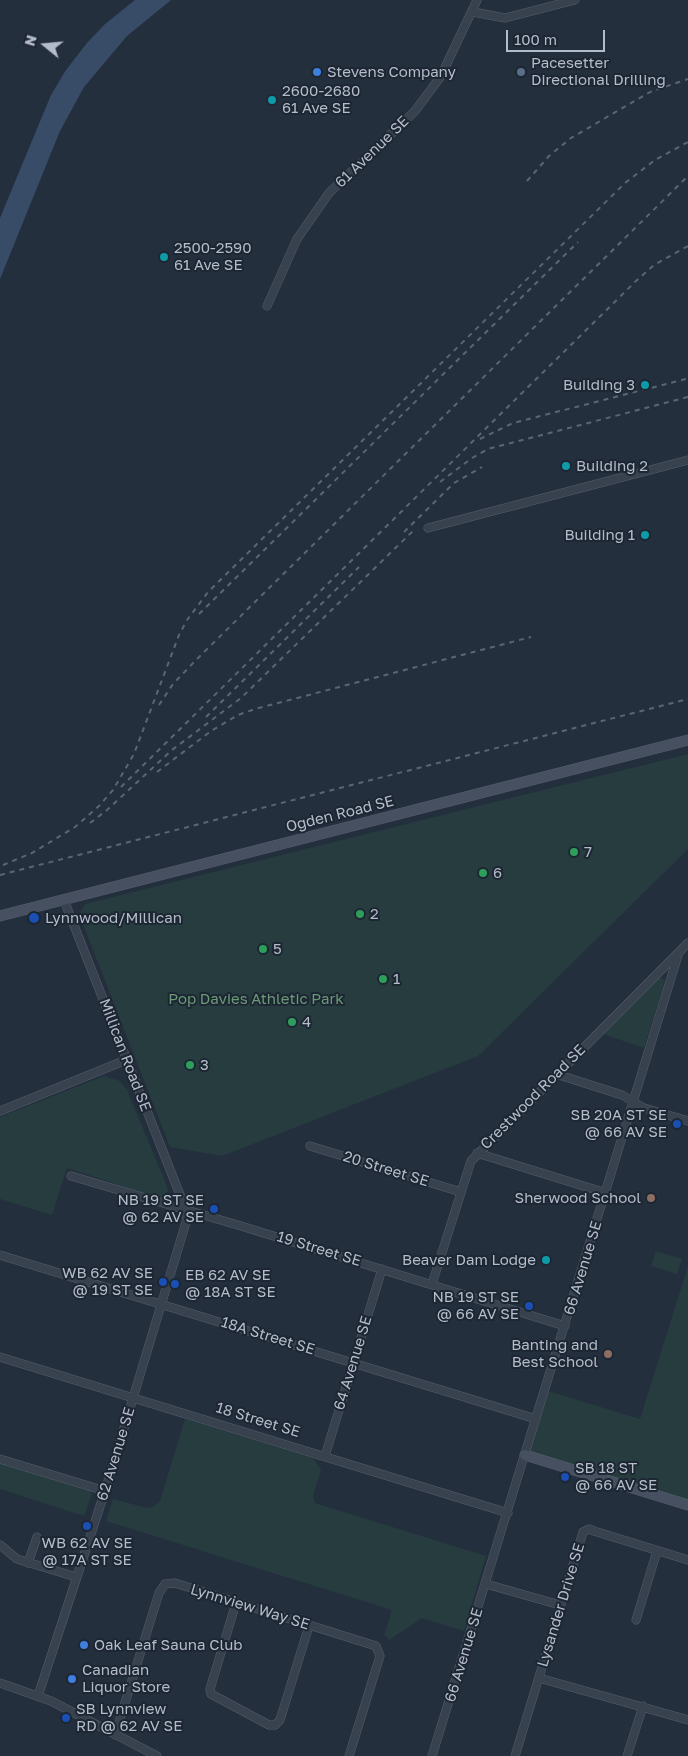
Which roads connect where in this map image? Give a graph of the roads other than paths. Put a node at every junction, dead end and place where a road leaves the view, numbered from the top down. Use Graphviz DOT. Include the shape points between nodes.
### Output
graph roads {
  1 [pos="477,0"];
  2 [pos="575,0"];
  3 [pos="473,12"];
  4 [pos="267,306"];
  5 [pos="688,460"];
  6 [pos="428,528"];
  7 [pos="688,740"];
  8 [pos="64,900"];
  9 [pos="0,916"];
  10 [pos="688,943"];
  11 [pos="679,952"];
  12 [pos="126,1060"];
  13 [pos="556,1074"];
  14 [pos="634,1102"];
  15 [pos="0,1111"];
  16 [pos="688,1121"];
  17 [pos="310,1146"];
  18 [pos="477,1153"];
  19 [pos="71,1176"];
  20 [pos="461,1192"];
  21 [pos="606,1192"];
  22 [pos="186,1210"];
  23 [pos="0,1255"];
  24 [pos="382,1269"];
  25 [pos="432,1284"];
  26 [pos="162,1304"];
  27 [pos="565,1326"];
  28 [pos="0,1357"];
  29 [pos="353,1362"];
  30 [pos="133,1398"];
  31 [pos="536,1419"];
  32 [pos="525,1455"];
  33 [pos="325,1456"];
  34 [pos="0,1459"];
  35 [pos="105,1492"];
  36 [pos="688,1504"];
  37 [pos="508,1513"];
  38 [pos="37,1537"];
  39 [pos="0,1545"];
  40 [pos="657,1551"];
  41 [pos="688,1560"];
  42 [pos="28,1563"];
  43 [pos="76,1577"];
  44 [pos="486,1584"];
  45 [pos="236,1603"];
  46 [pos="560,1605"];
  47 [pos="636,1620"];
  48 [pos="309,1626"];
  49 [pos="539,1678"];
  50 [pos="0,1683"];
  51 [pos="38,1696"];
  52 [pos="643,1706"];
  53 [pos="688,1720"];
  54 [pos="115,1734"];
  55 [pos="157,1756"];
  56 [pos="349,1756"];
  57 [pos="432,1756"];
  58 [pos="515,1756"];
  59 [pos="627,1756"];
  1 -- 3 [label="street, 61 Avenue SE"];
  2 -- 3 [label="street" via="505,18"];
  3 -- 4 [label="street, 61 Avenue SE" via="441,76 415,111 329,193 297,239"];
  5 -- 6 [label="street"];
  7 -- 8 [label="street, Ogden Road SE"];
  8 -- 9 [label="street, Ogden Road SE"];
  8 -- 12 [label="street, Millican Road SE"];
  10 -- 11 [label="street, Crestwood Road SE"];
  11 -- 13 [label="street, Crestwood Road SE"];
  11 -- 14 [label="street, 66 Avenue SE"];
  12 -- 15 [label="street"];
  12 -- 22 [label="street, Millican Road SE"];
  13 -- 14 [label="street" via="622,1095"];
  13 -- 18 [label="street, Crestwood Road SE"];
  14 -- 16 [label="street"];
  14 -- 21 [label="street, 66 Avenue SE"];
  17 -- 20 [label="street, 20 Street SE"];
  18 -- 20 [label="street, Crestwood Road SE" via="471,1161"];
  18 -- 21 [label="street"];
  19 -- 22 [label="street, 19 Street SE"];
  20 -- 25 [label="street, Crestwood Road SE"];
  21 -- 27 [label="street, 66 Avenue SE"];
  22 -- 24 [label="street, 19 Street SE"];
  22 -- 26 [label="street, 62 Avenue SE" via="184,1228"];
  23 -- 26 [label="street, 18A Street SE"];
  24 -- 25 [label="street, 19 Street SE"];
  24 -- 29 [label="street, 64 Avenue SE"];
  25 -- 27 [label="street, 19 Street SE"];
  26 -- 29 [label="street, 18A Street SE"];
  26 -- 30 [label="street, 62 Avenue SE"];
  27 -- 31 [label="street, 66 Avenue SE"];
  28 -- 30 [label="street, 18 Street SE"];
  29 -- 31 [label="street, 18A Street SE"];
  29 -- 33 [label="street, 64 Avenue SE"];
  30 -- 33 [label="street, 18 Street SE"];
  30 -- 35 [label="street, 62 Avenue SE"];
  31 -- 32 [label="street, 66 Avenue SE"];
  32 -- 36 [label="street"];
  32 -- 37 [label="street, 66 Avenue SE"];
  33 -- 37 [label="street, 18 Street SE"];
  34 -- 35 [label="street"];
  35 -- 43 [label="street, 62 Avenue SE"];
  37 -- 44 [label="street, 66 Avenue SE"];
  38 -- 42 [label="street"];
  39 -- 42 [label="street" via="17,1559"];
  40 -- 41 [label="street, Lysander Drive SE"];
  40 -- 46 [label="street, Lysander Drive SE" via="586,1530"];
  40 -- 47 [label="street"];
  42 -- 43 [label="street"];
  43 -- 51 [label="street, 62 Avenue SE"];
  44 -- 46 [label="street"];
  44 -- 57 [label="street, 66 Avenue SE"];
  45 -- 48 [label="street, Lynnview Way SE"];
  45 -- 48 [label="street" via="211,1694 269,1725 280,1720"];
  45 -- 54 [label="street, Lynnview Way SE" via="175,1583 165,1584"];
  46 -- 49 [label="street, Lysander Drive SE"];
  48 -- 56 [label="street, Lynnview Way SE" via="372,1645 380,1652"];
  49 -- 52 [label="street"];
  49 -- 58 [label="street, Lysander Drive SE"];
  50 -- 51 [label="street"];
  51 -- 54 [label="street"];
  52 -- 53 [label="street"];
  52 -- 59 [label="street"];
  54 -- 55 [label="street"];
}
